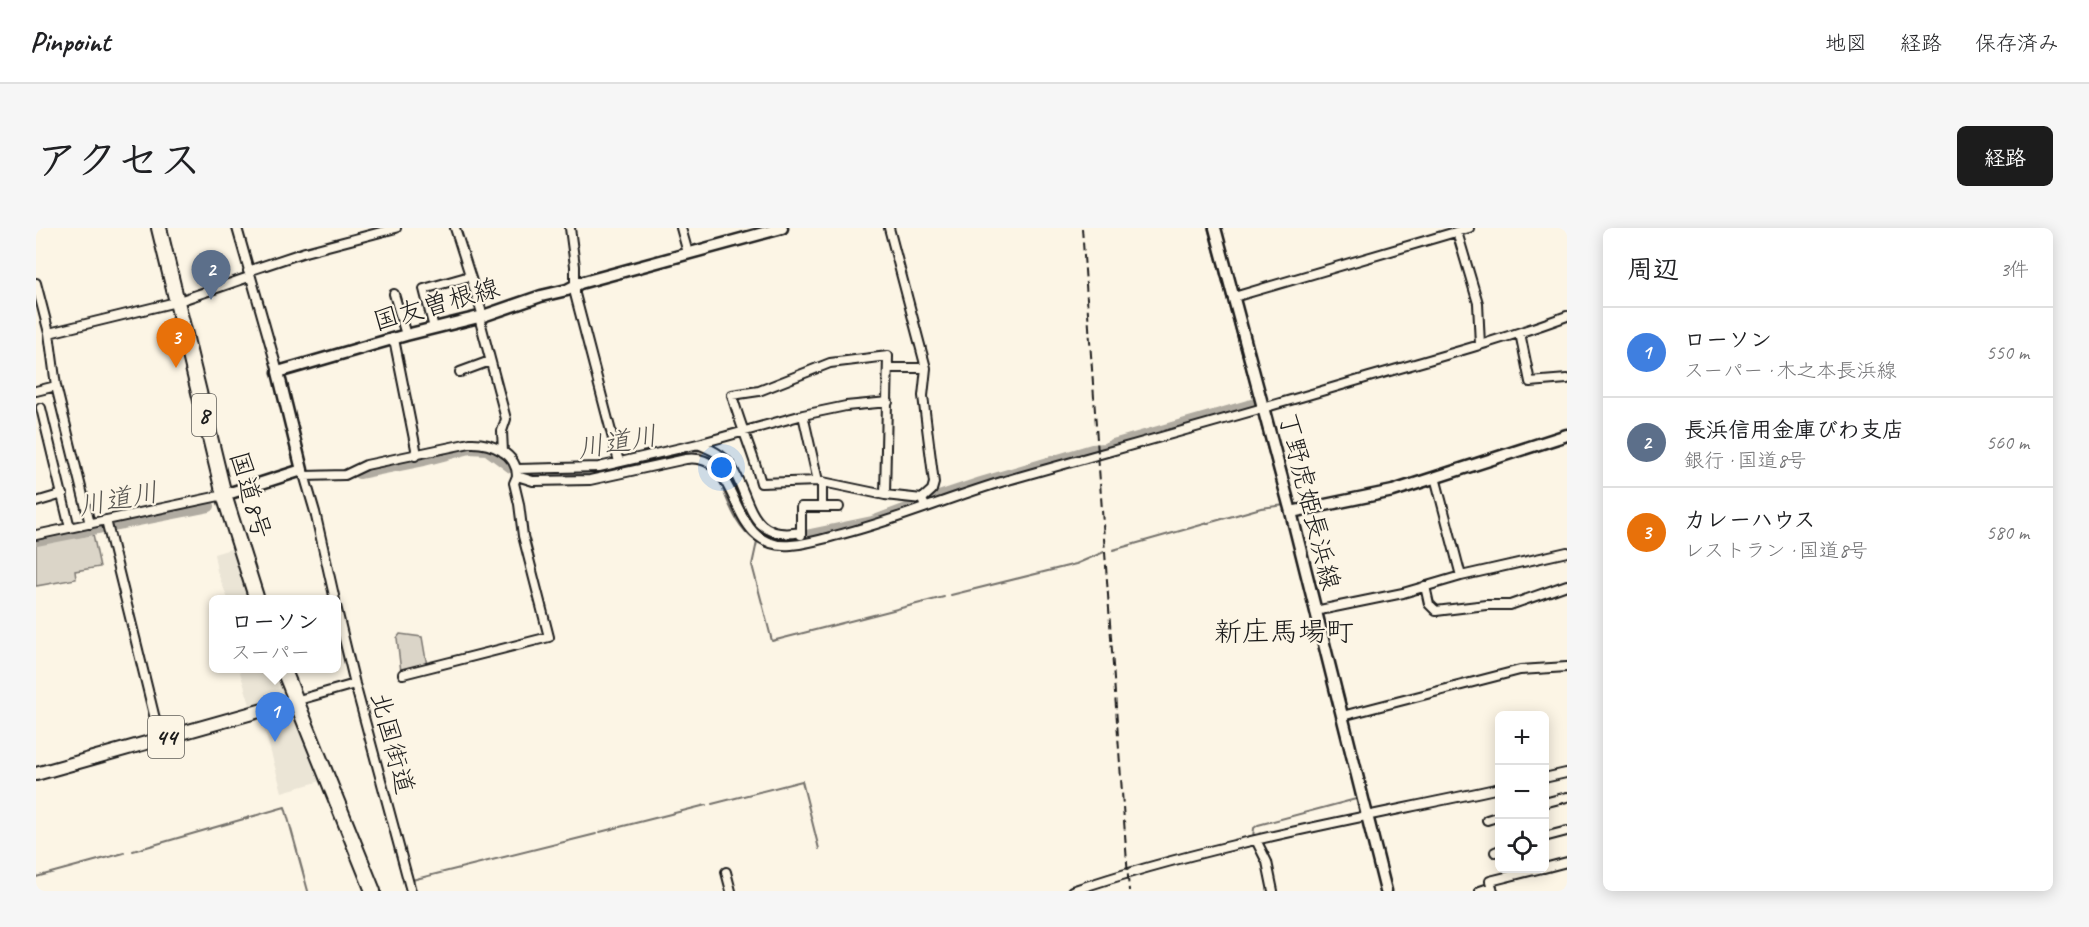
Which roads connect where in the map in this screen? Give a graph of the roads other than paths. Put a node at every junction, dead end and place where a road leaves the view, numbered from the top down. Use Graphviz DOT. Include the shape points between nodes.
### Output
graph roads {
  1 [pos="159,228"];
  2 [pos="237,228"];
  3 [pos="396,228"];
  4 [pos="455,228"];
  5 [pos="570,228"];
  6 [pos="681,228"];
  7 [pos="782,228"];
  8 [pos="889,228"];
  9 [pos="1215,228"];
  10 [pos="1469,228"];
  11 [pos="1457,232"];
  12 [pos="688,253"];
  13 [pos="249,274"];
  14 [pos="470,276"];
  15 [pos="36,283"];
  16 [pos="574,287"];
  17 [pos="394,294"];
  18 [pos="1234,297"];
  19 [pos="176,302"];
  20 [pos="1567,316"];
  21 [pos="481,317"];
  22 [pos="435,328"];
  23 [pos="49,333"];
  24 [pos="1520,333"];
  25 [pos="406,335"];
  26 [pos="393,339"];
  27 [pos="1480,345"];
  28 [pos="490,361"];
  29 [pos="889,368"];
  30 [pos="926,368"];
  31 [pos="278,372"];
  32 [pos="460,372"];
  33 [pos="1567,379"];
  34 [pos="56,386"];
  35 [pos="36,391"];
  36 [pos="888,402"];
  37 [pos="41,408"];
  38 [pos="1263,408"];
  39 [pos="802,416"];
  40 [pos="743,431"];
  41 [pos="1567,435"];
  42 [pos="698,444"];
  43 [pos="503,452"];
  44 [pos="415,456"];
  45 [pos="619,462"];
  46 [pos="303,473"];
  47 [pos="517,473"];
  48 [pos="1435,477"];
  49 [pos="820,481"];
  50 [pos="63,494"];
  51 [pos="224,495"];
  52 [pos="885,495"];
  53 [pos="36,502"];
  54 [pos="923,503"];
  55 [pos="822,507"];
  56 [pos="839,507"];
  57 [pos="1291,512"];
  58 [pos="90,524"];
  59 [pos="107,524"];
  60 [pos="70,528"];
  61 [pos="36,535"];
  62 [pos="802,537"];
  63 [pos="1567,552"];
  64 [pos="1461,576"];
  65 [pos="1567,585"];
  66 [pos="1425,586"];
  67 [pos="255,595"];
  68 [pos="334,595"];
  69 [pos="1315,611"];
  70 [pos="341,627"];
  71 [pos="1567,667"];
  72 [pos="284,673"];
  73 [pos="403,674"];
  74 [pos="355,684"];
  75 [pos="295,701"];
  76 [pos="1342,716"];
  77 [pos="160,739"];
  78 [pos="1567,772"];
  79 [pos="36,774"];
  80 [pos="1549,777"];
  81 [pos="1495,789"];
  82 [pos="1567,797"];
  83 [pos="1549,802"];
  84 [pos="1367,817"];
  85 [pos="1495,818"];
  86 [pos="1487,820"];
  87 [pos="1567,831"];
  88 [pos="1549,836"];
  89 [pos="1256,840"];
  90 [pos="1567,862"];
  91 [pos="1549,866"];
  92 [pos="726,872"];
  93 [pos="1523,873"];
  94 [pos="1486,890"];
  95 [pos="373,891"];
  96 [pos="411,891"];
  97 [pos="731,891"];
  98 [pos="1072,891"];
  99 [pos="1272,891"];
  100 [pos="1386,891"];
  1 -- 19 [label="highway, 国道8号 / 8"];
  2 -- 13 [label="street"];
  3 -- 13 [label="street" via="305,252"];
  4 -- 14 [label="street"];
  5 -- 16 [label="street"];
  6 -- 12 [label="street"];
  7 -- 12 [label="main road, 国友曽根線"];
  8 -- 30 [label="street"];
  9 -- 18 [label="main road, 丁野虎姫長浜線"];
  10 -- 11 [label="street"];
  11 -- 18 [label="street"];
  11 -- 27 [label="street" via="1478,303"];
  12 -- 16 [label="main road, 国友曽根線"];
  13 -- 19 [label="street"];
  13 -- 31 [label="street"];
  14 -- 21 [label="street"];
  14 -- 22 [label="street" via="424,289"];
  15 -- 23 [label="street"];
  16 -- 21 [label="main road, 国友曽根線"];
  16 -- 45 [label="street"];
  17 -- 25 [label="street"];
  18 -- 38 [label="main road, 丁野虎姫長浜線"];
  19 -- 23 [label="street"];
  19 -- 51 [label="highway, 国道8号 / 8"];
  20 -- 24 [label="street"];
  21 -- 22 [label="main road, 国友曽根線"];
  21 -- 28 [label="street"];
  22 -- 25 [label="main road, 国友曽根線"];
  23 -- 34 [label="street"];
  24 -- 27 [label="street"];
  24 -- 33 [label="street" via="1530,382"];
  25 -- 26 [label="main road, 国友曽根線"];
  26 -- 31 [label="main road, 国友曽根線"];
  26 -- 44 [label="street"];
  27 -- 38 [label="street"];
  28 -- 32 [label="street"];
  28 -- 43 [label="street" via="506,419"];
  29 -- 30 [label="street"];
  29 -- 36 [label="street"];
  29 -- 40 [label="street" via="888,356 830,363 759,391 732,395"];
  30 -- 54 [label="street" via="923,396 934,483"];
  31 -- 46 [label="main road"];
  34 -- 35 [label="street"];
  34 -- 58 [label="street"];
  36 -- 39 [label="street"];
  36 -- 52 [label="street"];
  37 -- 50 [label="street"];
  38 -- 54 [label="street"];
  38 -- 57 [label="main road, 丁野虎姫長浜線"];
  39 -- 40 [label="street"];
  39 -- 49 [label="street"];
  40 -- 42 [label="street"];
  40 -- 49 [label="street" via="761,483"];
  41 -- 48 [label="main road"];
  42 -- 45 [label="street"];
  42 -- 62 [label="street" via="721,455 730,465 751,513 762,525"];
  43 -- 44 [label="street" via="488,444 470,443"];
  43 -- 47 [label="street"];
  44 -- 46 [label="street" via="366,465 345,475"];
  45 -- 47 [label="street"];
  46 -- 51 [label="main road"];
  46 -- 68 [label="street"];
  47 -- 62 [label="street" via="533,481 590,480 698,458 722,472 744,521 757,535 782,545"];
  47 -- 73 [label="street" via="514,483 523,536 549,638"];
  48 -- 57 [label="main road" via="1383,493"];
  48 -- 64 [label="street"];
  49 -- 52 [label="street"];
  49 -- 55 [label="street"];
  50 -- 53 [label="street"];
  50 -- 60 [label="street"];
  51 -- 59 [label="street"];
  51 -- 67 [label="highway, 国道8号 / 8"];
  52 -- 54 [label="street"];
  54 -- 62 [label="street" via="870,528"];
  55 -- 56 [label="street"];
  55 -- 62 [label="street" via="801,507"];
  57 -- 69 [label="main road, 丁野虎姫長浜線"];
  58 -- 59 [label="street"];
  58 -- 60 [label="street"];
  59 -- 77 [label="street"];
  60 -- 61 [label="street"];
  63 -- 64 [label="street"];
  64 -- 66 [label="street"];
  65 -- 66 [label="street" via="1510,605 1436,611 1429,604"];
  66 -- 69 [label="street"];
  69 -- 76 [label="main road, 丁野虎姫長浜線"];
  70 -- 74 [label="street, 北国街道"];
  71 -- 76 [label="street" via="1520,670"];
  72 -- 75 [label="highway"];
  74 -- 75 [label="street"];
  74 -- 96 [label="street, 北国街道"];
  75 -- 77 [label="main road, 44"];
  75 -- 95 [label="highway"];
  76 -- 84 [label="main road, 丁野虎姫長浜線"];
  77 -- 79 [label="main road, 44"];
  78 -- 80 [label="street"];
  81 -- 84 [label="street"];
  82 -- 83 [label="street"];
  84 -- 89 [label="street"];
  84 -- 100 [label="main road, 丁野虎姫長浜線"];
  85 -- 86 [label="street"];
  87 -- 88 [label="street"];
  89 -- 98 [label="street" via="1122,874"];
  89 -- 99 [label="street" via="1267,862"];
  90 -- 91 [label="street"];
  92 -- 97 [label="street"];
  93 -- 94 [label="street" via="1491,881"];
}
